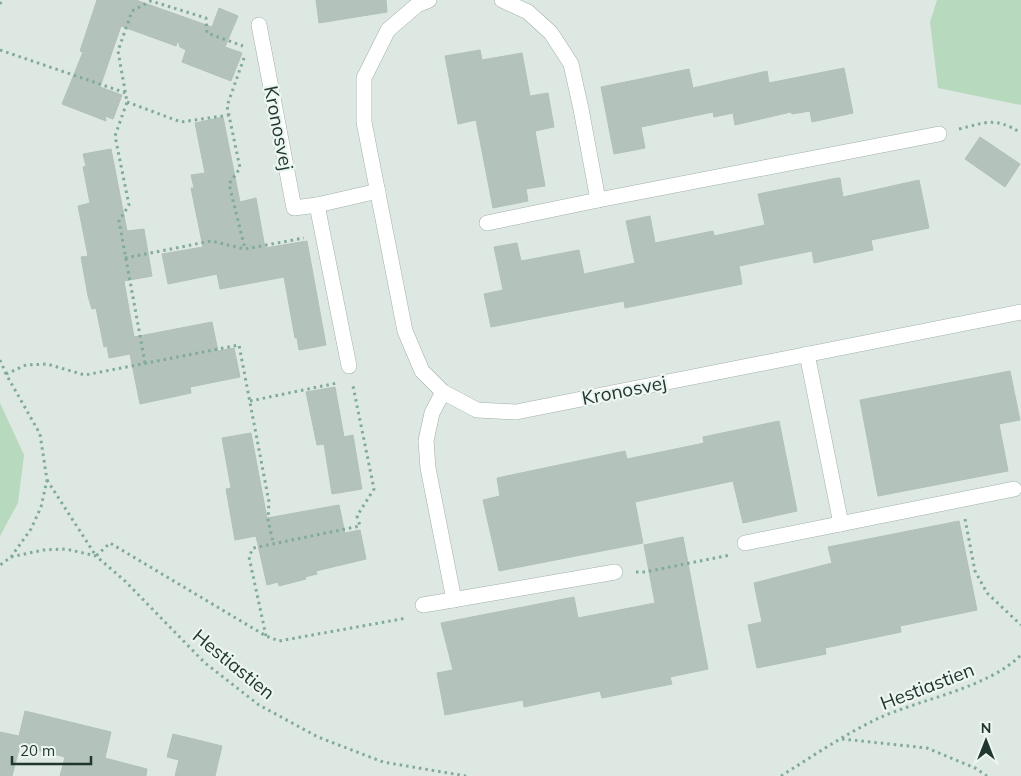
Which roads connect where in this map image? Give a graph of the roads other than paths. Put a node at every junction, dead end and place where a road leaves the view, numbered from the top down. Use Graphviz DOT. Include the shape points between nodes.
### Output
graph roads {
  1 [pos="502,0"];
  2 [pos="420,2"];
  3 [pos="259,26"];
  4 [pos="939,134"];
  5 [pos="378,191"];
  6 [pos="598,200"];
  7 [pos="317,205"];
  8 [pos="487,223"];
  9 [pos="1021,312"];
  10 [pos="807,354"];
  11 [pos="350,373"];
  12 [pos="443,392"];
  13 [pos="1014,489"];
  14 [pos="841,524"];
  15 [pos="746,543"];
  16 [pos="615,572"];
  17 [pos="454,600"];
  18 [pos="423,605"];
  1 -- 6 [label="street" via="528,12 552,33 570,64 582,109"];
  2 -- 5 [label="street, Kronosvej" via="388,30 364,78 364,122"];
  3 -- 7 [label="street, Kronosvej" via="294,208"];
  4 -- 6 [label="street"];
  5 -- 7 [label="street, Kronosvej"];
  5 -- 12 [label="street, Kronosvej" via="405,331 422,372"];
  6 -- 8 [label="street"];
  7 -- 11 [label="street"];
  9 -- 10 [label="street, Kronosvej"];
  10 -- 12 [label="street, Kronosvej" via="516,412 477,410"];
  10 -- 14 [label="street"];
  12 -- 17 [label="street" via="432,413 426,440 428,468"];
  13 -- 14 [label="street"];
  14 -- 15 [label="street"];
  16 -- 17 [label="street"];
  17 -- 18 [label="street"];
}
